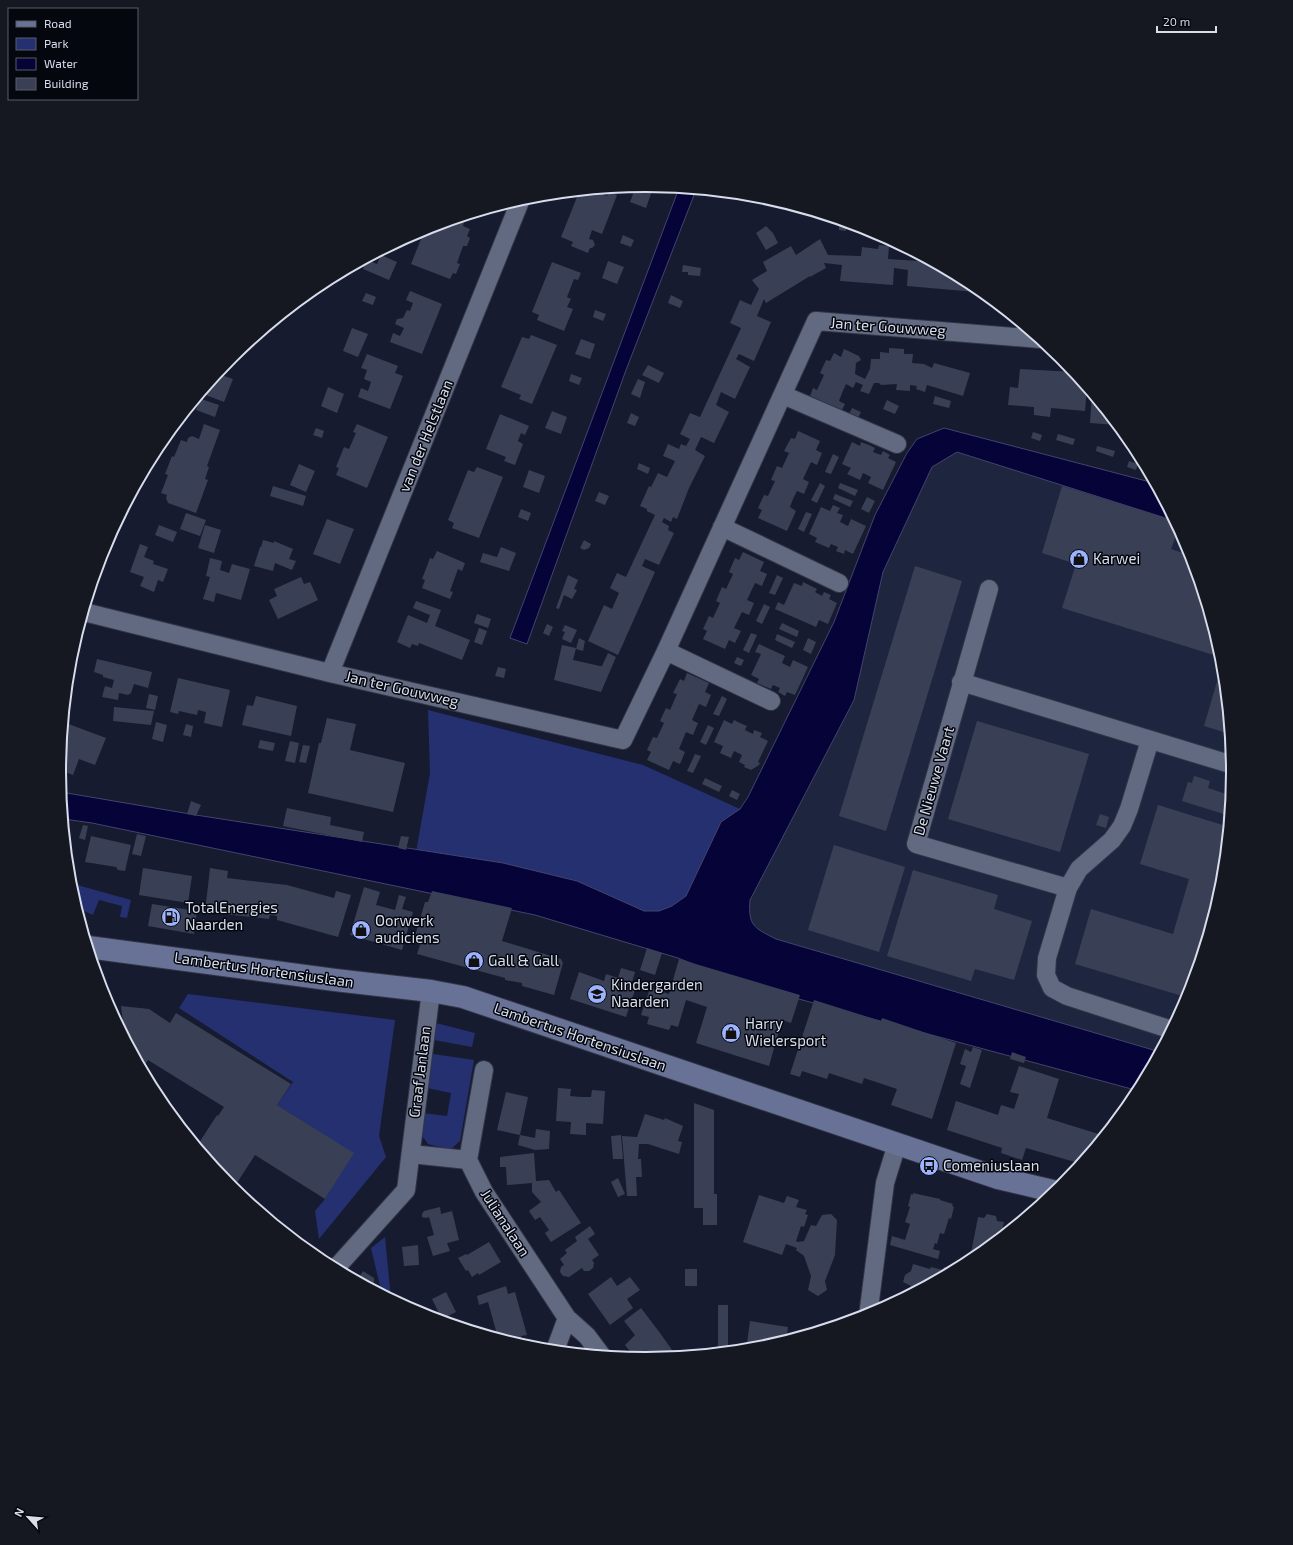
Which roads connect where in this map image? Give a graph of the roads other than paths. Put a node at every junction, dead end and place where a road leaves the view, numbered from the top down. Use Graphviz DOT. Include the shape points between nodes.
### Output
graph roads {
  1 [pos="518,207"];
  2 [pos="1031,338"];
  3 [pos="783,395"];
  4 [pos="897,444"];
  5 [pos="722,527"];
  6 [pos="839,583"];
  7 [pos="989,589"];
  8 [pos="89,613"];
  9 [pos="666,651"];
  10 [pos="330,673"];
  11 [pos="961,682"];
  12 [pos="771,701"];
  13 [pos="1150,740"];
  14 [pos="1227,763"];
  15 [pos="1068,888"];
  16 [pos="94,948"];
  17 [pos="431,991"];
  18 [pos="1167,1028"];
  19 [pos="484,1070"];
  20 [pos="897,1144"];
  21 [pos="411,1154"];
  22 [pos="468,1160"];
  23 [pos="1049,1190"];
  24 [pos="340,1265"];
  25 [pos="869,1309"];
  26 [pos="567,1318"];
  27 [pos="557,1346"];
  28 [pos="598,1351"];
  1 -- 10 [label="street, van der Helstlaan"];
  2 -- 3 [label="street, Jan ter Gouwweg" via="816,321"];
  3 -- 4 [label="street"];
  3 -- 5 [label="street, Jan ter Gouwweg"];
  5 -- 6 [label="street"];
  5 -- 9 [label="street, Jan ter Gouwweg"];
  7 -- 11 [label="street, De Nieuwe Vaart"];
  8 -- 10 [label="street, Jan ter Gouwweg"];
  9 -- 10 [label="street, Jan ter Gouwweg" via="623,740"];
  9 -- 12 [label="street"];
  11 -- 13 [label="street"];
  11 -- 15 [label="street, De Nieuwe Vaart" via="916,844"];
  13 -- 14 [label="street"];
  13 -- 15 [label="street" via="1122,826 1112,840 1079,869"];
  15 -- 18 [label="street" via="1047,958 1046,974 1052,988 1067,996"];
  16 -- 17 [label="street, Lambertus Hortensiuslaan"];
  17 -- 20 [label="street, Lambertus Hortensiuslaan" via="463,997"];
  17 -- 21 [label="street, Graaf Janlaan"];
  19 -- 22 [label="street"];
  20 -- 23 [label="street, Lambertus Hortensiuslaan" via="998,1178"];
  20 -- 25 [label="street" via="885,1183"];
  21 -- 22 [label="street"];
  21 -- 24 [label="street, Graaf Janlaan" via="406,1190"];
  22 -- 26 [label="street, Julianalaan" via="484,1192"];
  26 -- 27 [label="street"];
  26 -- 28 [label="street, Julianalaan" via="587,1336"];
}
